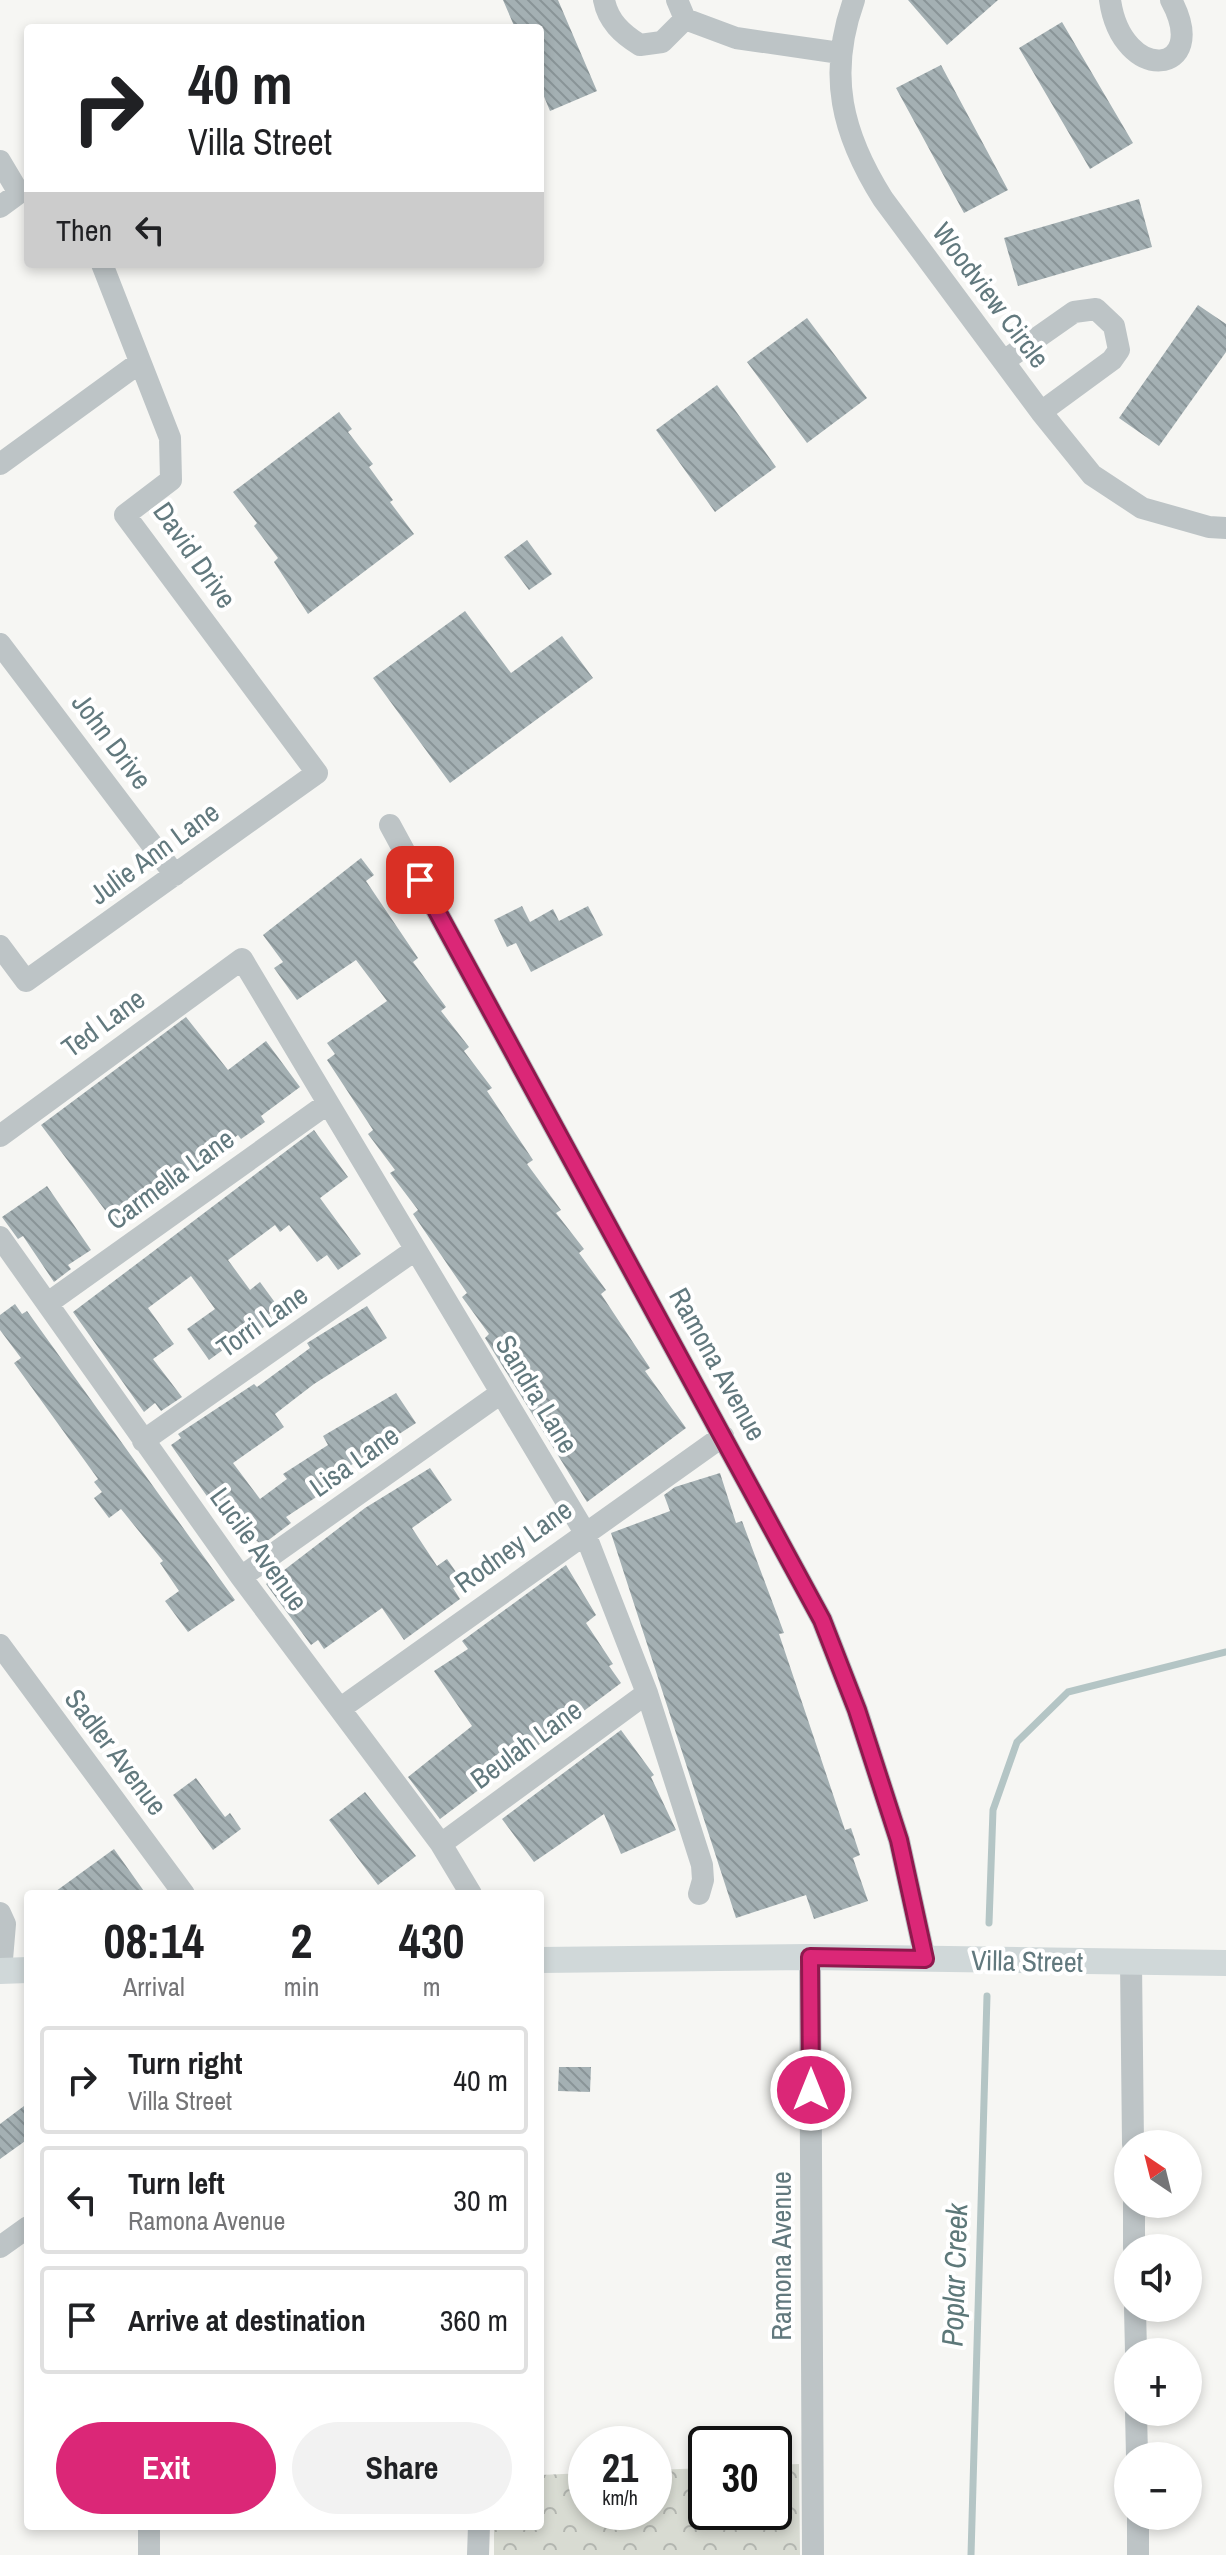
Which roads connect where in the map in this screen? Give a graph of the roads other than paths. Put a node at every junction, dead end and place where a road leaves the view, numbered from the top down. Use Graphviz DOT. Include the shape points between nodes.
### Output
graph roads {
  1 [pos="604,0"];
  2 [pos="854,0"];
  3 [pos="1110,0"];
  4 [pos="1171,0"];
  5 [pos="681,10"];
  6 [pos="840,53"];
  7 [pos="0,161"];
  8 [pos="24,194"];
  9 [pos="0,207"];
  10 [pos="103,268"];
  11 [pos="1004,361"];
  12 [pos="139,363"];
  13 [pos="1041,412"];
  14 [pos="0,464"];
  15 [pos="1226,528"];
  16 [pos="0,644"];
  17 [pos="317,773"];
  18 [pos="390,825"];
  19 [pos="175,875"];
  20 [pos="0,946"];
  21 [pos="242,959"];
  22 [pos="327,1104"];
  23 [pos="0,1136"];
  24 [pos="0,1237"];
  25 [pos="415,1250"];
  26 [pos="48,1303"];
  27 [pos="501,1393"];
  28 [pos="723,1436"];
  29 [pos="143,1441"];
  30 [pos="584,1531"];
  31 [pos="241,1577"];
  32 [pos="0,1645"];
  33 [pos="647,1693"];
  34 [pos="341,1708"];
  35 [pos="441,1844"];
  36 [pos="181,1890"];
  37 [pos="469,1890"];
  38 [pos="699,1894"];
  39 [pos="0,1913"];
  40 [pos="810,1957"];
  41 [pos="925,1959"];
  42 [pos="544,1960"];
  43 [pos="1131,1962"];
  44 [pos="1226,1963"];
  45 [pos="24,1970"];
  46 [pos="0,1971"];
  47 [pos="1133,2130"];
  48 [pos="24,2230"];
  49 [pos="0,2247"];
  50 [pos="149,2530"];
  51 [pos="479,2530"];
  52 [pos="1138,2530"];
  53 [pos="149,2555"];
  54 [pos="478,2555"];
  55 [pos="813,2555"];
  56 [pos="1138,2555"];
  1 -- 5 [label="street" via="616,26 640,45 662,42"];
  2 -- 6 [label="street, Woodview Circle"];
  3 -- 4 [label="street" via="1132,51 1148,61 1161,61 1180,47 1184,36"];
  5 -- 6 [label="street" via="736,38"];
  6 -- 11 [label="street, Woodview Circle" via="843,113 863,167"];
  7 -- 8 [label="street"];
  8 -- 9 [label="street"];
  10 -- 12 [label="street"];
  11 -- 13 [label="street, Woodview Circle"];
  11 -- 13 [label="street" via="1074,312 1096,309 1114,326 1119,350 1112,360"];
  12 -- 14 [label="street"];
  12 -- 17 [label="street, David Drive" via="170,438 171,480 125,515"];
  13 -- 15 [label="street, Woodview Circle" via="1107,488 1142,508"];
  16 -- 19 [label="street, John Drive"];
  17 -- 19 [label="street, Julie Ann Lane"];
  18 -- 28 [label="street, Ramona Avenue"];
  19 -- 20 [label="street, Julie Ann Lane" via="26,981"];
  21 -- 22 [label="street, Sandra Lane"];
  21 -- 23 [label="street, Ted Lane"];
  22 -- 25 [label="street, Sandra Lane"];
  22 -- 26 [label="street, Carmella Lane"];
  24 -- 26 [label="street, Lucile Avenue"];
  25 -- 27 [label="street, Sandra Lane"];
  25 -- 29 [label="street, Torri Lane"];
  26 -- 29 [label="street, Lucile Avenue"];
  27 -- 30 [label="street, Sandra Lane"];
  27 -- 31 [label="street, Lisa Lane"];
  28 -- 30 [label="street, Rodney Lane"];
  28 -- 41 [label="street, Ramona Avenue" via="822,1620 842,1671 899,1840"];
  29 -- 31 [label="street, Lucile Avenue"];
  30 -- 33 [label="street, Sandra Lane"];
  30 -- 34 [label="street, Rodney Lane"];
  31 -- 34 [label="street, Lucile Avenue"];
  32 -- 36 [label="street, Sadler Avenue"];
  33 -- 35 [label="street, Beulah Lane"];
  33 -- 38 [label="street, Sandra Lane" via="702,1865"];
  34 -- 35 [label="street, Lucile Avenue"];
  35 -- 37 [label="street, Lucile Avenue"];
  39 -- 46 [label="street" via="5,1924"];
  40 -- 41 [label="main road, Villa Street"];
  40 -- 42 [label="main road, Villa Street"];
  40 -- 55 [label="street, Ramona Avenue"];
  41 -- 43 [label="main road, Villa Street"];
  43 -- 44 [label="main road, Villa Street"];
  43 -- 47 [label="street"];
  45 -- 46 [label="main road"];
  48 -- 49 [label="street"];
  50 -- 53 [label="street"];
  51 -- 54 [label="street"];
  52 -- 56 [label="street"];
}
